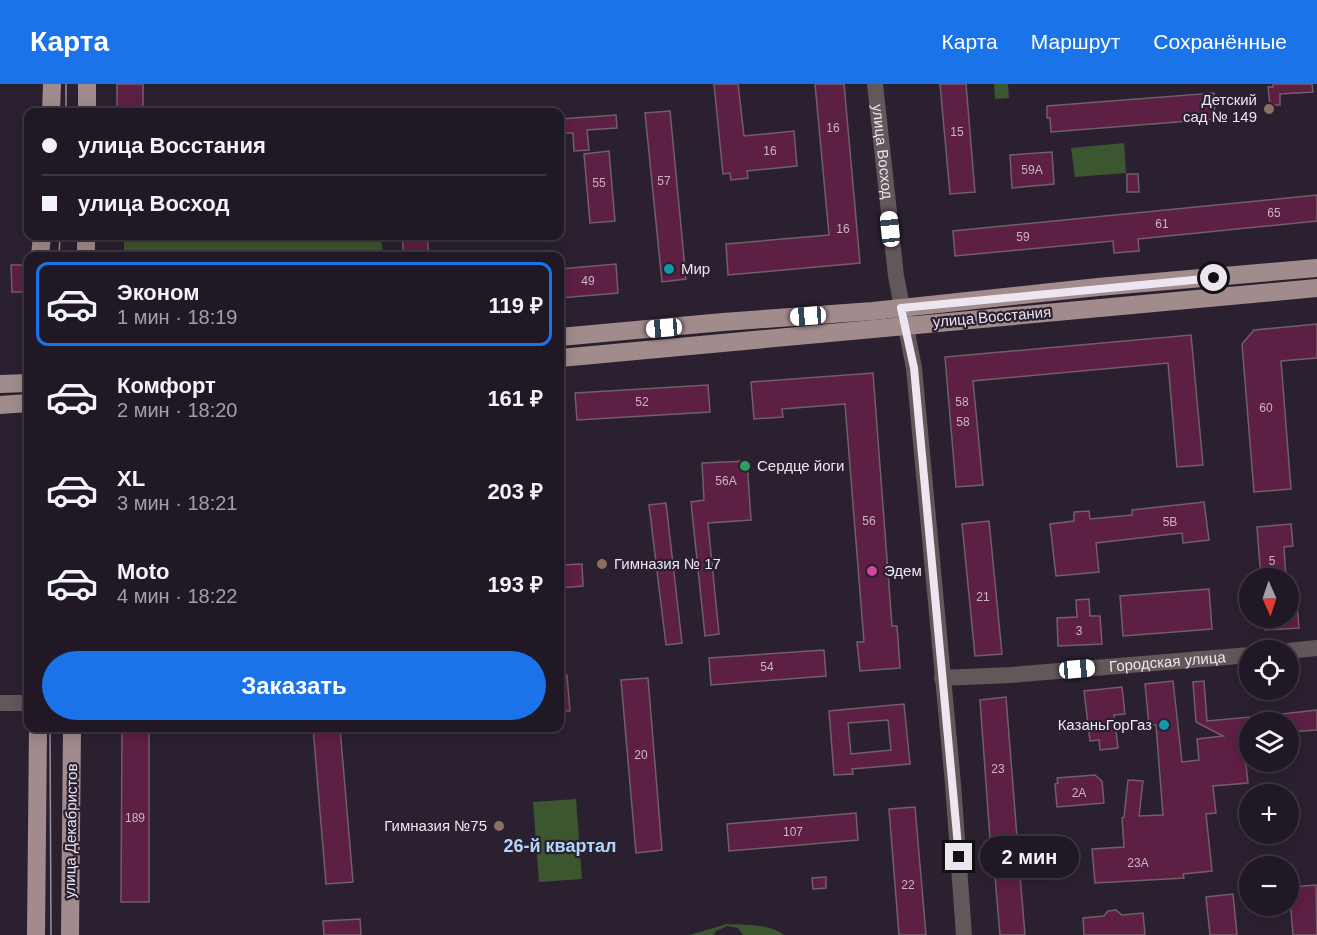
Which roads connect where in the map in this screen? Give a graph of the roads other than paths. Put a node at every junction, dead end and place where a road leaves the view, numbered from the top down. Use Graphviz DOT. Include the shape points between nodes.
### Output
graph roads {
  1 [pos="52,84"];
  2 [pos="87,84"];
  3 [pos="875,84"];
  4 [pos="51,108"];
  5 [pos="87,108"];
  6 [pos="1317,268"];
  7 [pos="1317,288"];
  8 [pos="901,308"];
  9 [pos="906,326"];
  10 [pos="564,338"];
  11 [pos="564,358"];
  12 [pos="24,383"];
  13 [pos="0,384"];
  14 [pos="24,403"];
  15 [pos="0,405"];
  16 [pos="1317,648"];
  17 [pos="1299,650"];
  18 [pos="1239,656"];
  19 [pos="942,678"];
  20 [pos="0,703"];
  21 [pos="24,703"];
  22 [pos="38,732"];
  23 [pos="72,732"];
  24 [pos="36,935"];
  25 [pos="70,935"];
  26 [pos="964,935"];
  1 -- 4 [label="main road"];
  2 -- 5 [label="main road"];
  3 -- 8 [label="street, улица Восход"];
  6 -- 8 [label="main road, улица Восстания"];
  7 -- 9 [label="main road, улица Восстания"];
  8 -- 9 [label="street, улица Восход"];
  8 -- 10 [label="main road, улица Восстания"];
  9 -- 11 [label="main road, улица Восстания"];
  9 -- 19 [label="street, улица Восход" via="914,368"];
  12 -- 13 [label="main road"];
  14 -- 15 [label="main road"];
  16 -- 17 [label="street"];
  18 -- 19 [label="street, Городская улица"];
  19 -- 26 [label="street, улица Восход"];
  20 -- 21 [label="street"];
  22 -- 24 [label="main road"];
  23 -- 25 [label="main road, улица Декабристов"];
}
